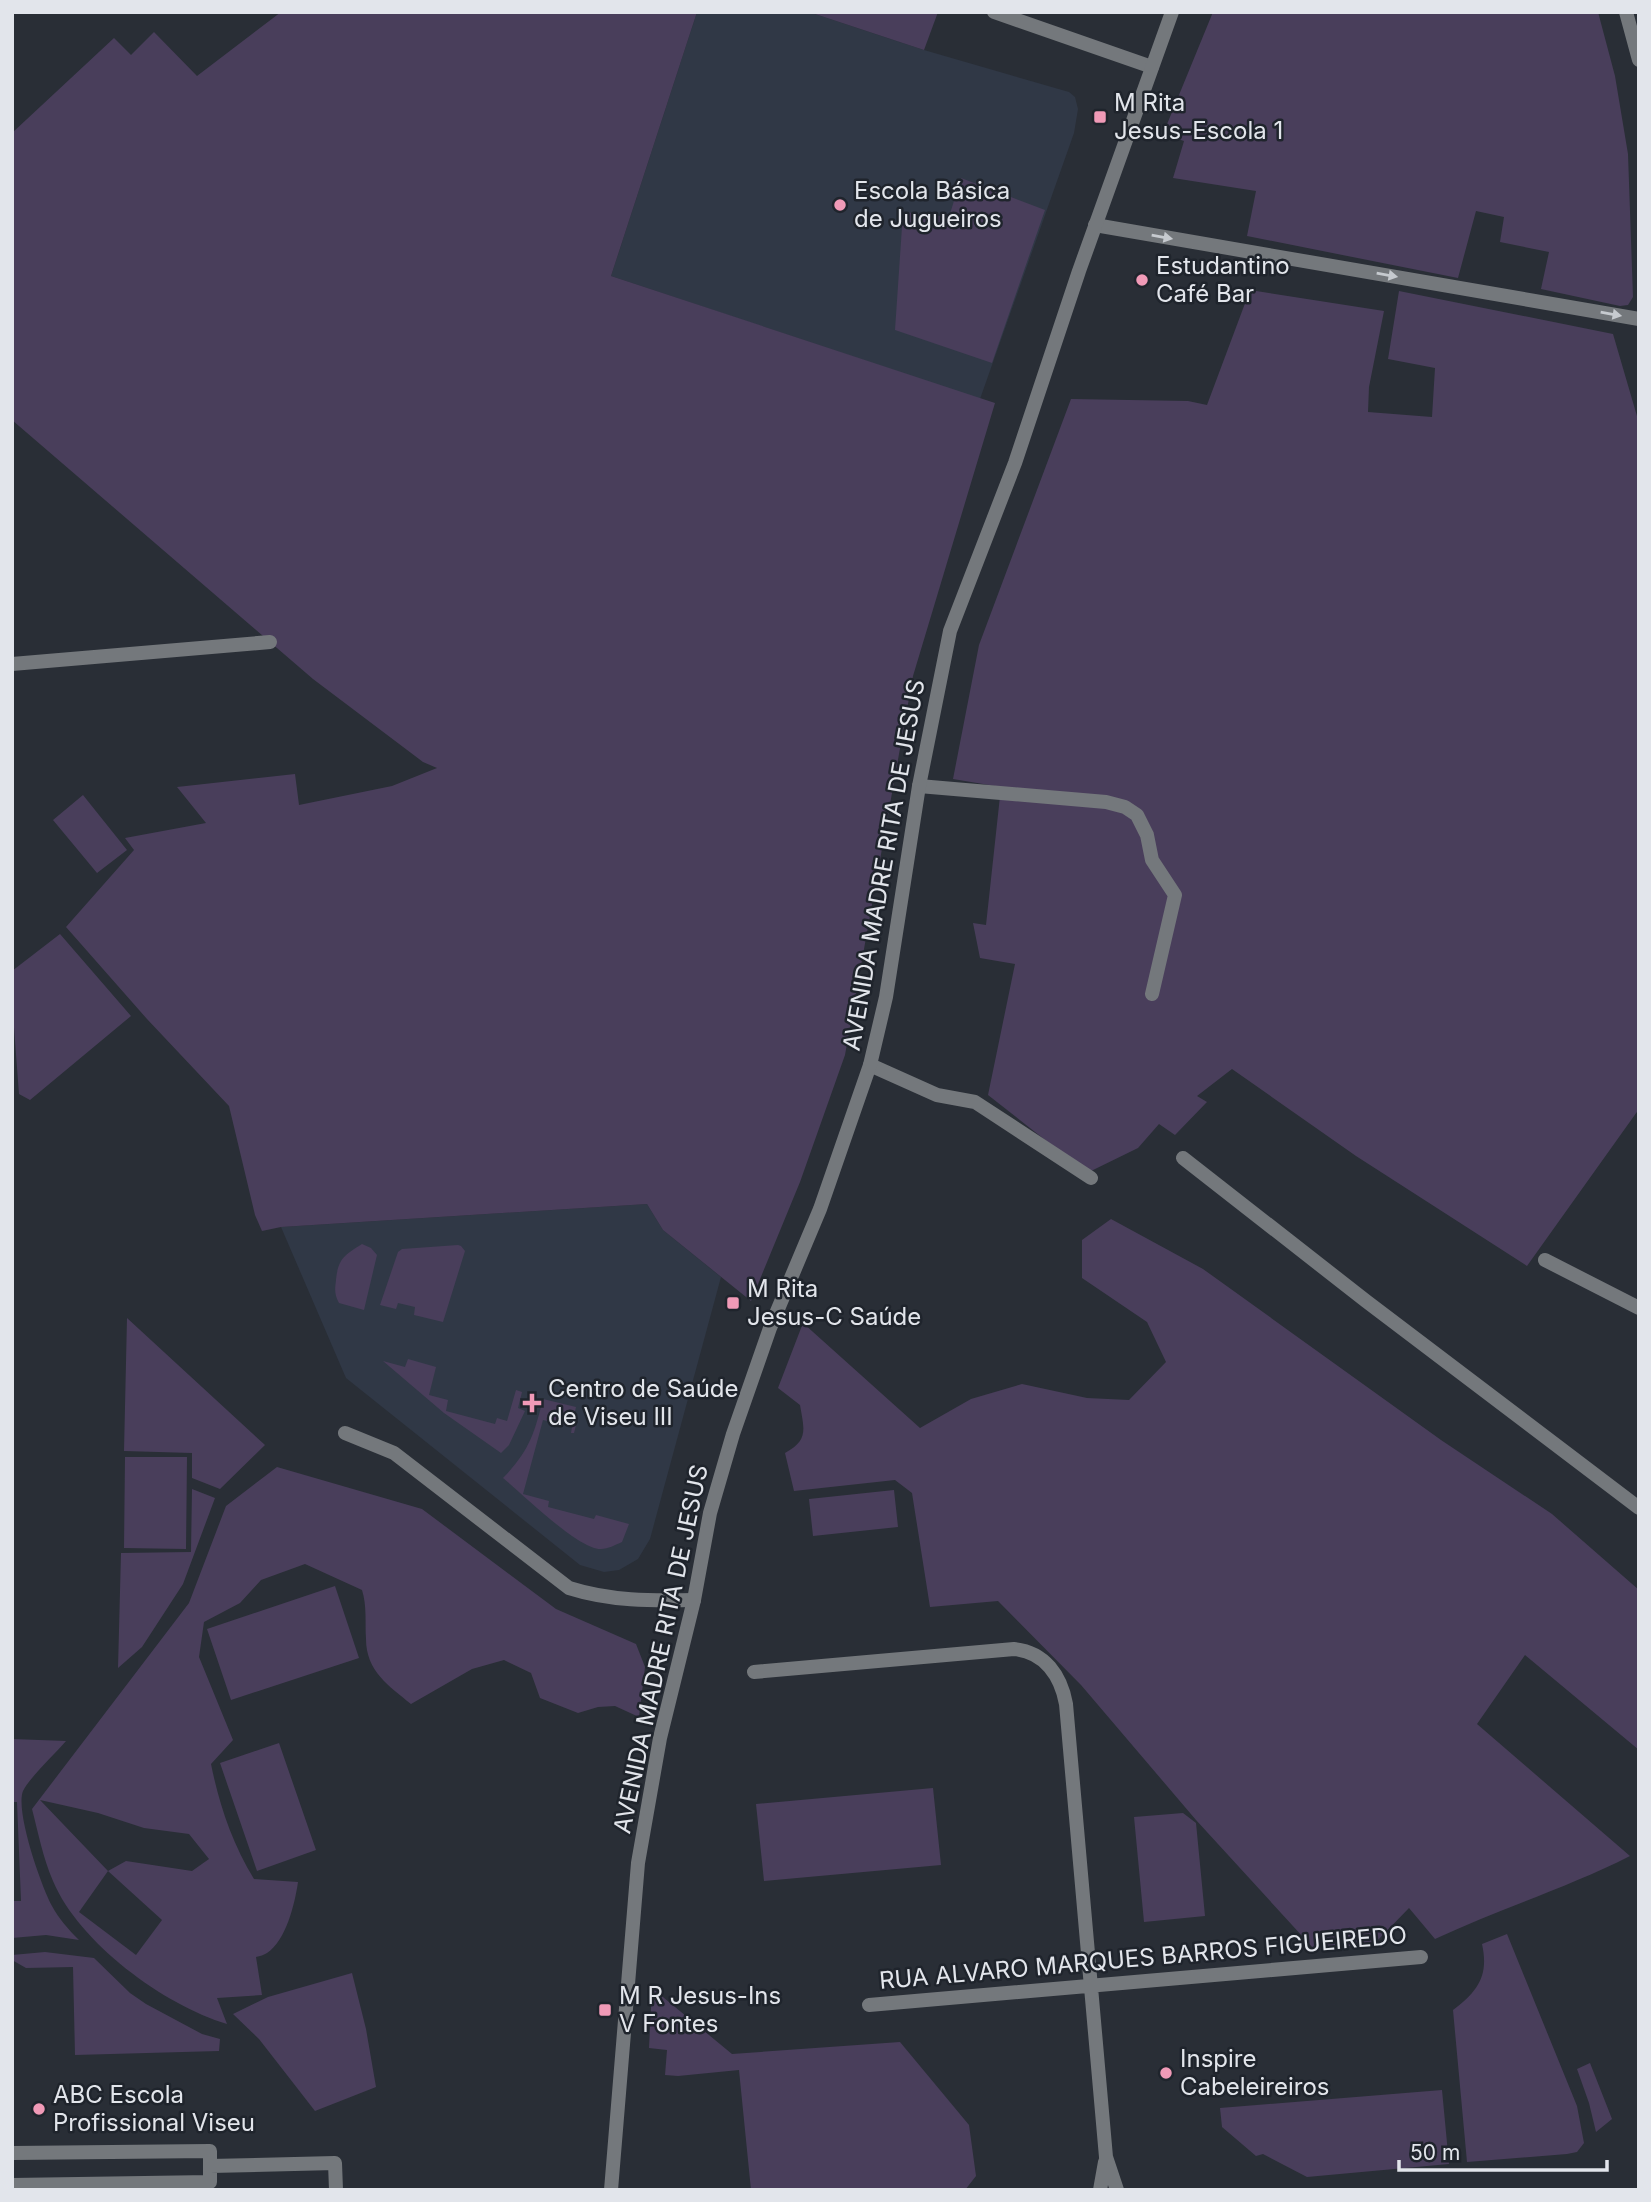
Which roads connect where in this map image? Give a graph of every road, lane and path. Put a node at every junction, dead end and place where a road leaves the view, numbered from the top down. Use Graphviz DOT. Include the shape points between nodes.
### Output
graph roads {
  1 [pos="994,12"];
  2 [pos="1172,12"];
  3 [pos="1626,12"];
  4 [pos="1639,60"];
  5 [pos="1152,67"];
  6 [pos="1095,225"];
  7 [pos="1639,319"];
  8 [pos="270,642"];
  9 [pos="12,664"];
  10 [pos="919,786"];
  11 [pos="1152,994"];
  12 [pos="870,1065"];
  13 [pos="1184,1158"];
  14 [pos="1091,1178"];
  15 [pos="1545,1260"];
  16 [pos="1638,1308"];
  17 [pos="345,1433"];
  18 [pos="1639,1508"];
  19 [pos="694,1600"];
  20 [pos="754,1672"];
  21 [pos="1422,1957"];
  22 [pos="1090,1986"];
  23 [pos="869,2006"];
  24 [pos="12,2153"];
  25 [pos="1106,2157"];
  26 [pos="210,2166"];
  27 [pos="12,2185"];
  28 [pos="336,2190"];
  29 [pos="611,2190"];
  30 [pos="1100,2190"];
  31 [pos="1117,2190"];
  1 -- 5 [label="street"];
  2 -- 5 [label="street, AVENIDA MADRE RITA DE JESUS"];
  3 -- 4 [label="street"];
  5 -- 6 [label="street, AVENIDA MADRE RITA DE JESUS"];
  6 -- 7 [label="street, one-way"];
  6 -- 10 [label="street, AVENIDA MADRE RITA DE JESUS" via="1015,463 950,631"];
  8 -- 9 [label="street"];
  10 -- 11 [label="street" via="1106,802 1137,815 1152,860 1175,895"];
  10 -- 12 [label="street, AVENIDA MADRE RITA DE JESUS" via="886,997"];
  12 -- 14 [label="street" via="937,1095 975,1102"];
  12 -- 19 [label="street, AVENIDA MADRE RITA DE JESUS" via="733,1434 709,1518"];
  13 -- 18 [label="street"];
  15 -- 16 [label="street"];
  17 -- 19 [label="street" via="394,1453 569,1588 642,1601"];
  19 -- 29 [label="street, AVENIDA MADRE RITA DE JESUS" via="660,1738 638,1863"];
  20 -- 22 [label="street" via="1001,1650 1023,1650 1042,1659 1056,1674 1066,1704"];
  21 -- 22 [label="street, RUA ALVARO MARQUES BARROS FIGUEIREDO"];
  22 -- 23 [label="street, RUA ALVARO MARQUES BARROS FIGUEIREDO"];
  22 -- 25 [label="street"];
  24 -- 26 [label="street" via="210,2151"];
  25 -- 30 [label="street"];
  25 -- 31 [label="street"];
  26 -- 27 [label="street" via="210,2182"];
  26 -- 28 [label="street" via="335,2162"];
}
